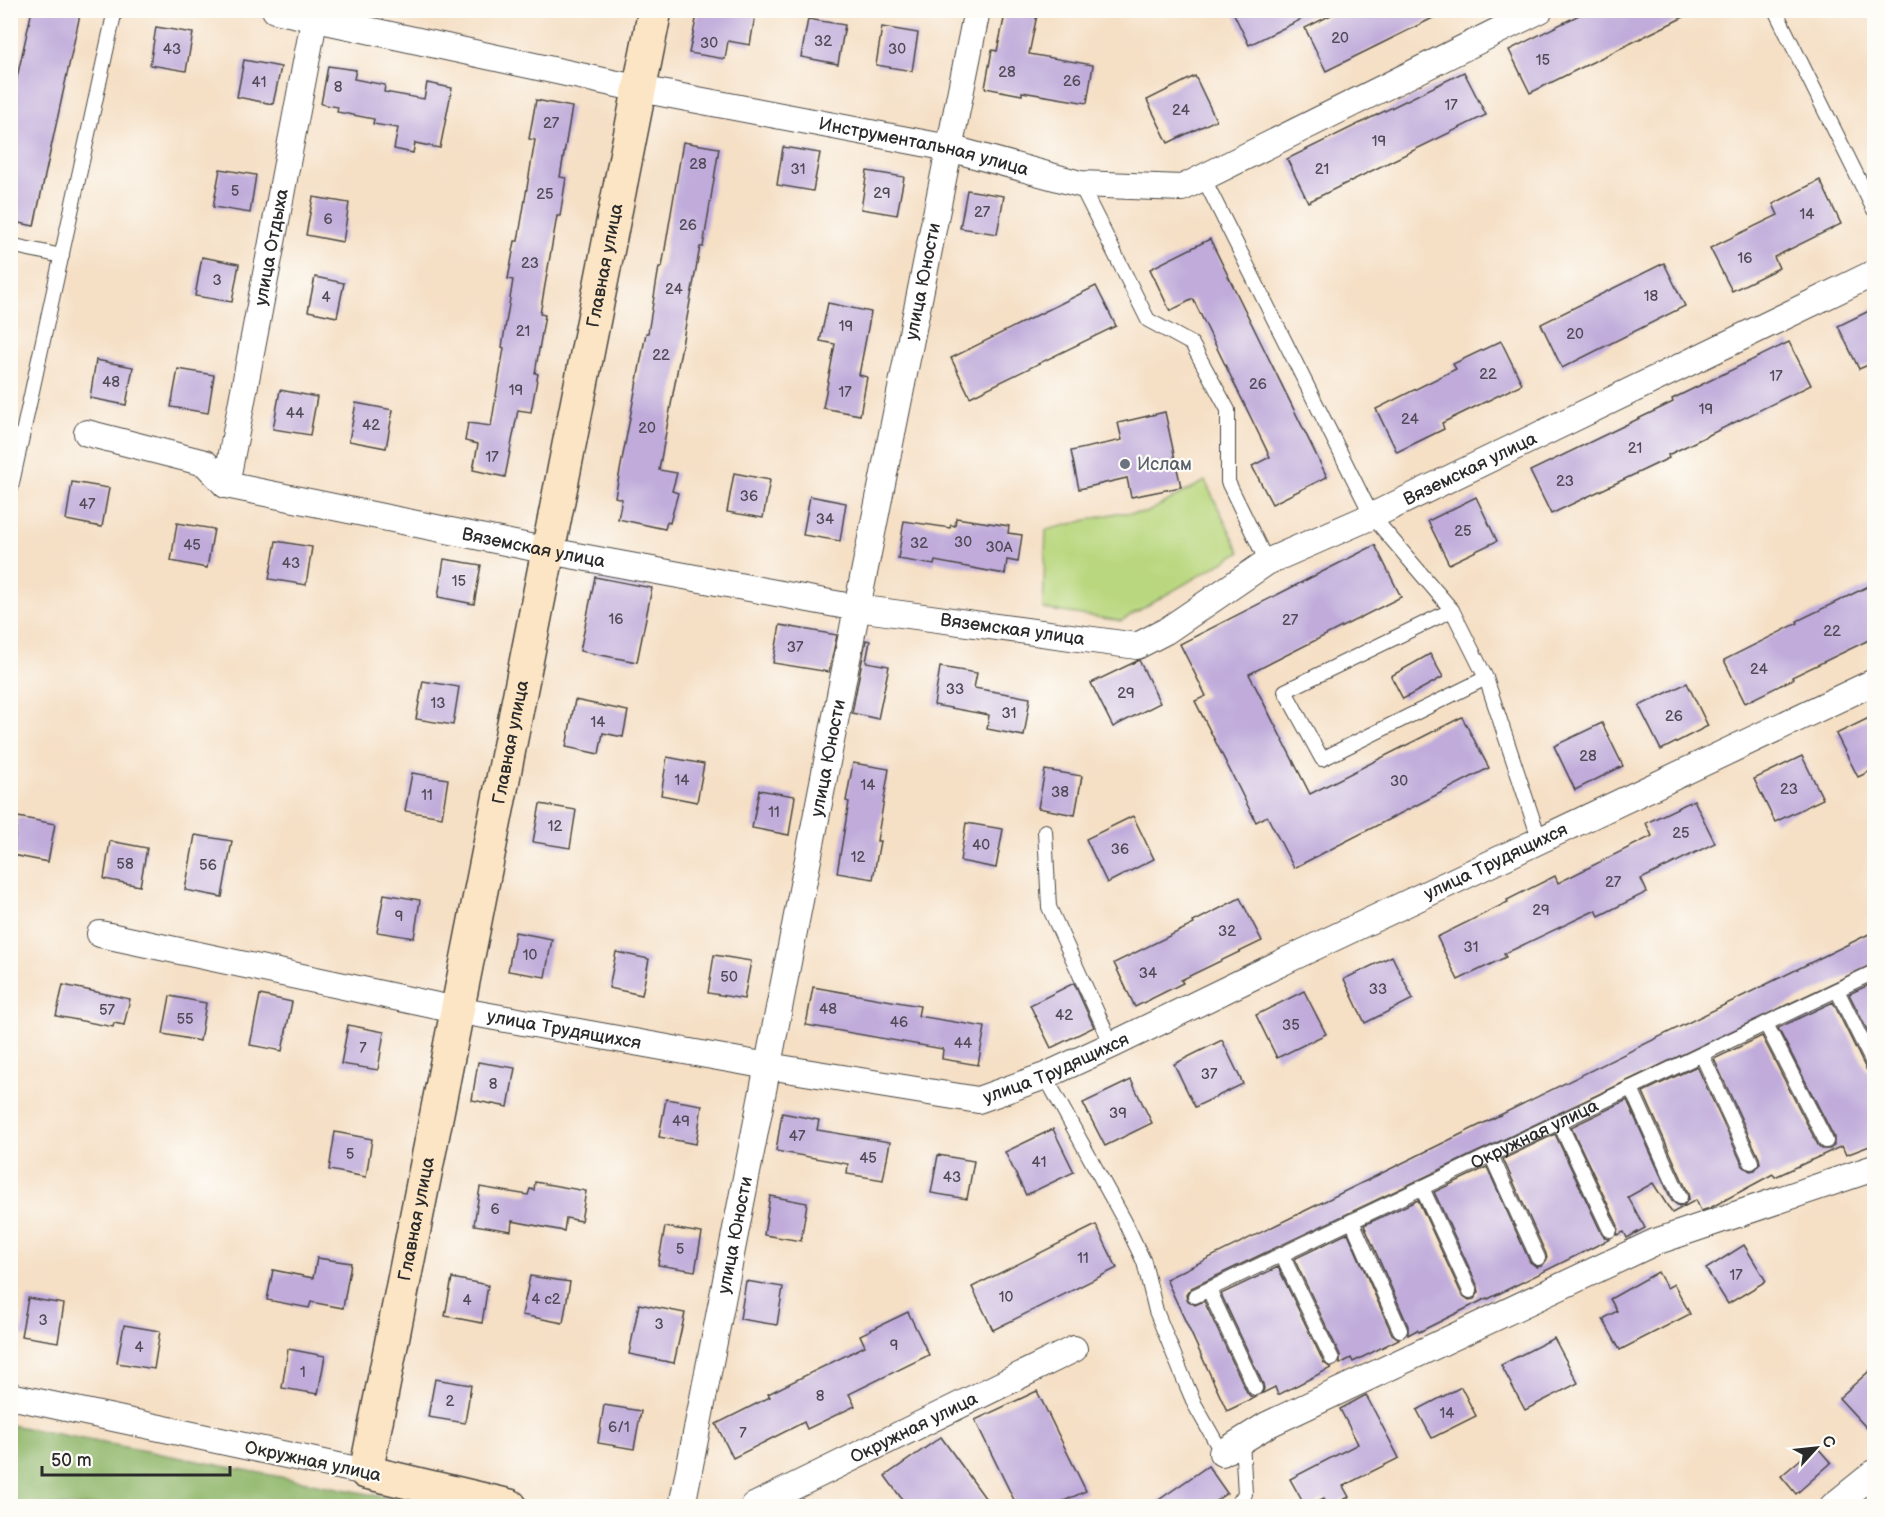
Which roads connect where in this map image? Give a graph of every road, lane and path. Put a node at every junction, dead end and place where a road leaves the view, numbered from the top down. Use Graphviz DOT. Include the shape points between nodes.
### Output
graph roads {
  1 [pos="115,10"];
  2 [pos="275,10"];
  3 [pos="655,10"];
  4 [pos="977,10"];
  5 [pos="1540,10"];
  6 [pos="1775,10"];
  7 [pos="316,14"];
  8 [pos="640,89"];
  9 [pos="949,148"];
  10 [pos="1203,177"];
  11 [pos="1080,184"];
  12 [pos="1875,210"];
  13 [pos="10,245"];
  14 [pos="62,256"];
  15 [pos="1875,273"];
  16 [pos="87,433"];
  17 [pos="226,485"];
  18 [pos="10,492"];
  19 [pos="1372,516"];
  20 [pos="549,551"];
  21 [pos="1267,562"];
  22 [pos="857,608"];
  23 [pos="1452,610"];
  24 [pos="1486,678"];
  25 [pos="1875,682"];
  26 [pos="1045,831"];
  27 [pos="1540,841"];
  28 [pos="100,934"];
  29 [pos="1875,972"];
  30 [pos="1837,990"];
  31 [pos="456,1010"];
  32 [pos="1766,1024"];
  33 [pos="1112,1045"];
  34 [pos="1702,1055"];
  35 [pos="1875,1065"];
  36 [pos="768,1066"];
  37 [pos="1045,1076"];
  38 [pos="1631,1088"];
  39 [pos="1560,1122"];
  40 [pos="1826,1141"];
  41 [pos="1491,1155"];
  42 [pos="1751,1162"];
  43 [pos="1875,1168"];
  44 [pos="1422,1188"];
  45 [pos="1680,1197"];
  46 [pos="1352,1221"];
  47 [pos="1610,1230"];
  48 [pos="1282,1255"];
  49 [pos="1538,1258"];
  50 [pos="1209,1290"];
  51 [pos="1470,1291"];
  52 [pos="1195,1296"];
  53 [pos="1400,1330"];
  54 [pos="1074,1349"];
  55 [pos="1332,1359"];
  56 [pos="1255,1388"];
  57 [pos="10,1396"];
  58 [pos="1232,1447"];
  59 [pos="366,1472"];
  60 [pos="1875,1473"];
  61 [pos="510,1506"];
  62 [pos="682,1506"];
  63 [pos="754,1506"];
  64 [pos="1236,1506"];
  65 [pos="1833,1506"];
  1 -- 14 [label="lane"];
  2 -- 7 [label="street, Инструментальная улица"];
  3 -- 8 [label="street, Главная улица"];
  4 -- 9 [label="street, улица Юности"];
  5 -- 10 [label="street, Инструментальная улица"];
  6 -- 12 [label="lane"];
  7 -- 8 [label="street, Инструментальная улица"];
  7 -- 17 [label="street, улица Отдыха"];
  8 -- 9 [label="street, Инструментальная улица"];
  8 -- 20 [label="street, Главная улица"];
  9 -- 11 [label="street, Инструментальная улица"];
  9 -- 22 [label="street, улица Юности"];
  10 -- 11 [label="street, Инструментальная улица" via="1182,188"];
  10 -- 19 [label="lane"];
  11 -- 21 [label="lane" via="1148,320 1192,344 1228,410 1228,482"];
  13 -- 14 [label="lane"];
  14 -- 18 [label="lane"];
  15 -- 19 [label="street, Вяземская улица"];
  16 -- 17 [label="street" via="205,463"];
  17 -- 20 [label="street, Вяземская улица"];
  19 -- 21 [label="street, Вяземская улица"];
  19 -- 23 [label="lane"];
  20 -- 22 [label="street, Вяземская улица"];
  20 -- 31 [label="street, Главная улица"];
  21 -- 22 [label="street, Вяземская улица" via="1166,631 1137,646"];
  22 -- 36 [label="street, улица Юности"];
  23 -- 24 [label="lane"];
  23 -- 24 [label="lane" via="1285,691 1322,759"];
  24 -- 27 [label="lane"];
  25 -- 27 [label="street, улица Трудящихся"];
  26 -- 33 [label="lane" via="1049,907"];
  27 -- 33 [label="street, улица Трудящихся"];
  28 -- 31 [label="street, улица Трудящихся"];
  29 -- 30 [label="lane, Окружная улица"];
  30 -- 32 [label="lane, Окружная улица"];
  30 -- 35 [label="lane"];
  31 -- 36 [label="street, улица Трудящихся"];
  31 -- 59 [label="street, Главная улица"];
  32 -- 34 [label="lane, Окружная улица"];
  32 -- 40 [label="lane"];
  33 -- 37 [label="street, улица Трудящихся"];
  34 -- 38 [label="lane, Окружная улица"];
  34 -- 42 [label="lane"];
  36 -- 37 [label="street, улица Трудящихся" via="978,1100"];
  36 -- 62 [label="street, улица Юности"];
  37 -- 58 [label="lane" via="1144,1262 1156,1311 1196,1405"];
  38 -- 39 [label="lane, Окружная улица"];
  38 -- 45 [label="lane"];
  39 -- 41 [label="lane, Окружная улица"];
  39 -- 47 [label="lane"];
  41 -- 44 [label="lane, Окружная улица"];
  41 -- 49 [label="lane"];
  43 -- 58 [label="street" via="1655,1242 1267,1425"];
  44 -- 46 [label="lane, Окружная улица"];
  44 -- 51 [label="lane"];
  46 -- 48 [label="lane, Окружная улица"];
  46 -- 53 [label="lane"];
  48 -- 50 [label="lane, Окружная улица"];
  48 -- 55 [label="lane"];
  50 -- 52 [label="lane, Окружная улица"];
  50 -- 56 [label="lane"];
  54 -- 63 [label="street, Окружная улица"];
  57 -- 59 [label="street, Окружная улица"];
  58 -- 64 [label="lane" via="1245,1494"];
  59 -- 61 [label="street, Окружная улица"];
  60 -- 65 [label="street"];
}
